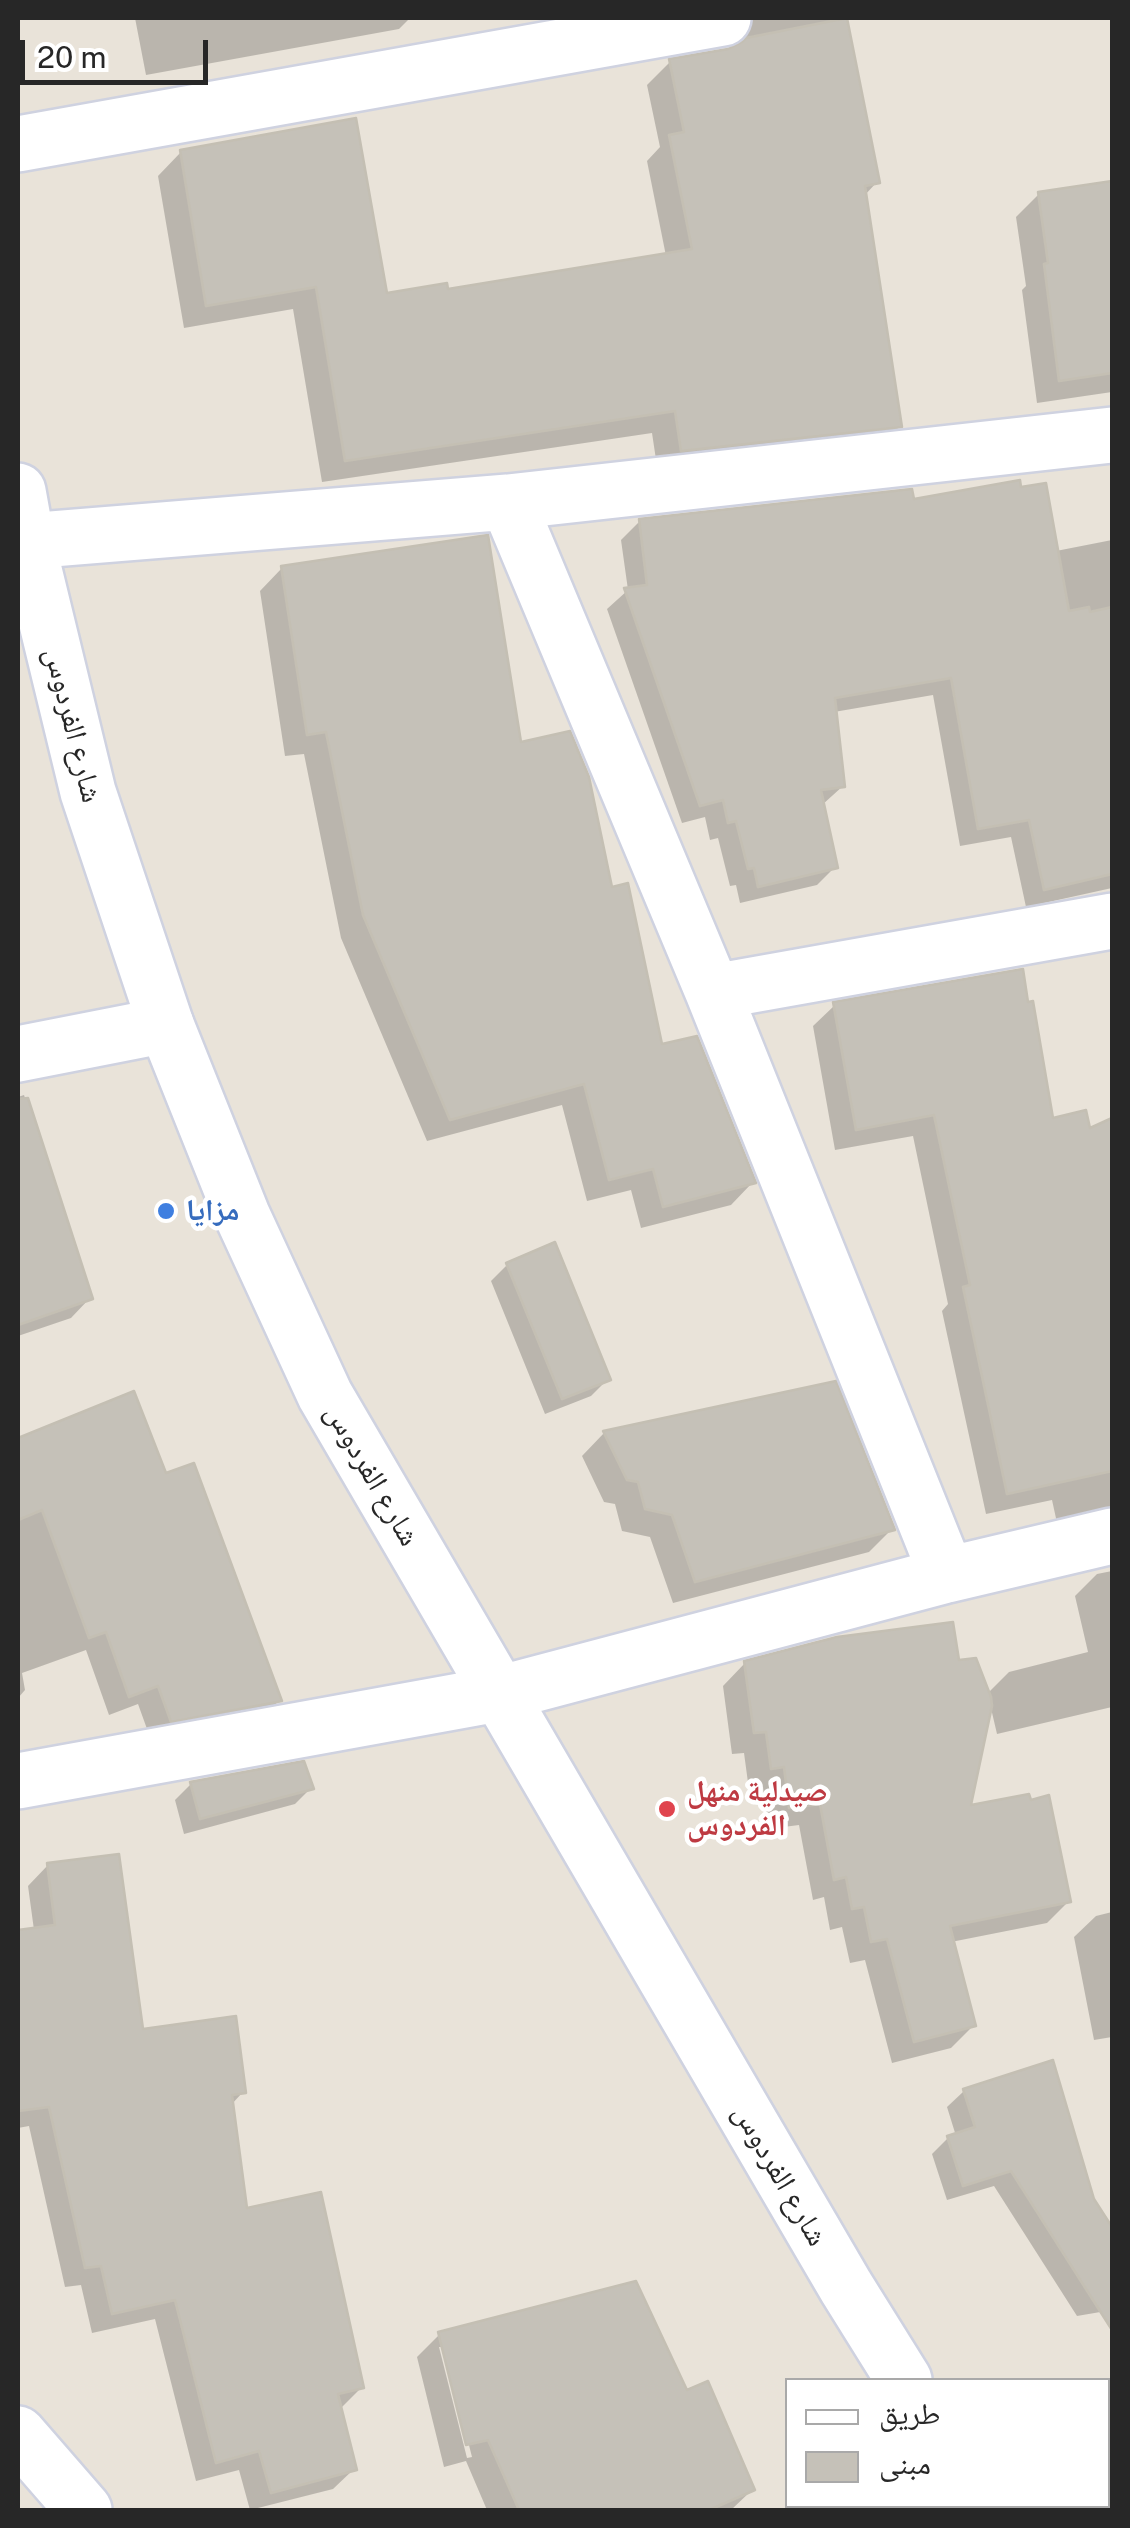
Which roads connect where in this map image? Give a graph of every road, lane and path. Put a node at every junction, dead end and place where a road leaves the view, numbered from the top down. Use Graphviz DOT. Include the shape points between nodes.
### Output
graph roads {
  1 [pos="723,18"];
  2 [pos="18,144"];
  3 [pos="1112,435"];
  4 [pos="508,502"];
  5 [pos="22,516"];
  6 [pos="1112,921"];
  7 [pos="713,992"];
  8 [pos="166,1026"];
  9 [pos="18,1054"];
  10 [pos="1112,1536"];
  11 [pos="947,1575"];
  12 [pos="498,1694"];
  13 [pos="18,1780"];
  14 [pos="903,2378"];
  15 [pos="18,2434"];
  16 [pos="84,2510"];
  1 -- 2 [label="street"];
  3 -- 4 [label="street"];
  4 -- 5 [label="street"];
  4 -- 7 [label="street"];
  5 -- 8 [label="street, شارع الفردوس" via="88,792"];
  6 -- 7 [label="street"];
  7 -- 11 [label="street"];
  8 -- 9 [label="street"];
  8 -- 12 [label="street, شارع الفردوس" via="325,1395"];
  10 -- 11 [label="street"];
  11 -- 12 [label="street"];
  12 -- 13 [label="street"];
  12 -- 14 [label="street, شارع الفردوس"];
  15 -- 16 [label="street"];
}
